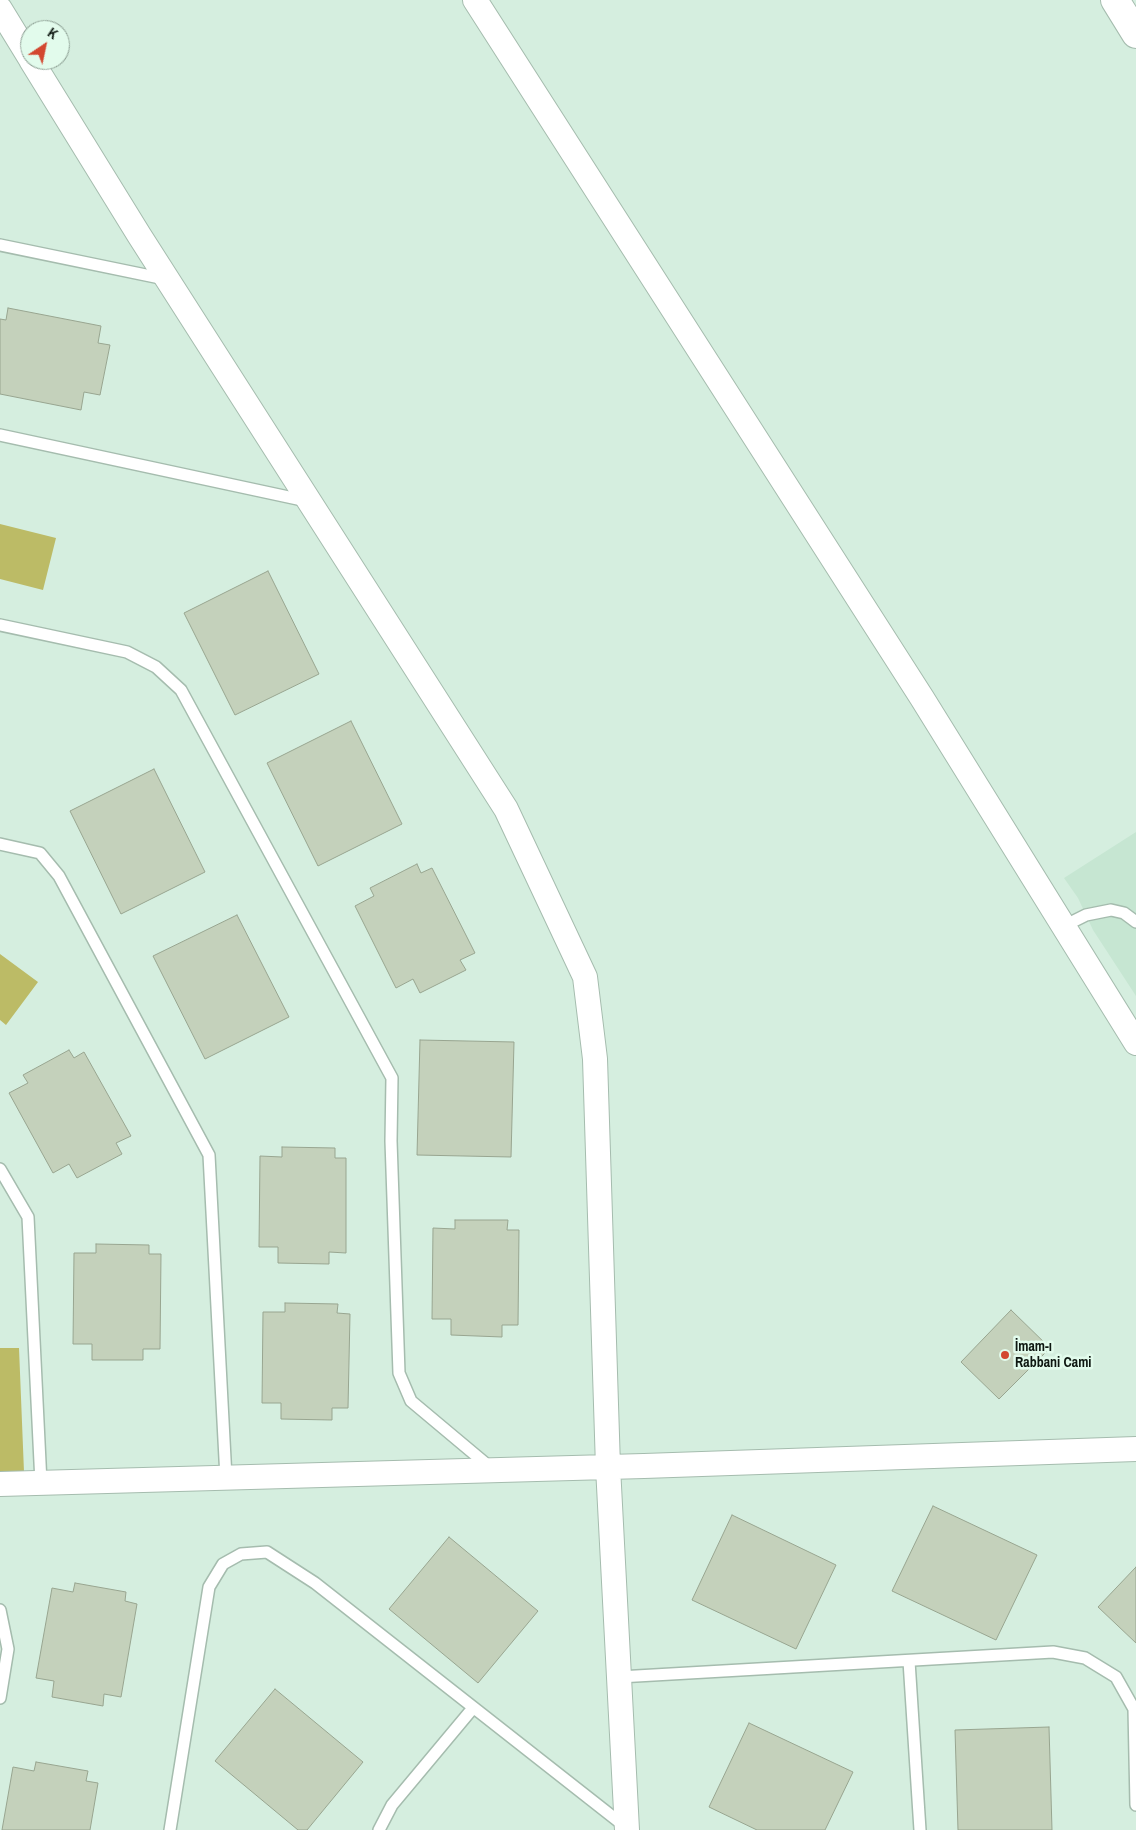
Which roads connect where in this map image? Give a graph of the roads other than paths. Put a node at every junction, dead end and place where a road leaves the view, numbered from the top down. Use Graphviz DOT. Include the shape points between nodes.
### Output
graph roads {
  1 [pos="475,0"];
  2 [pos="1115,0"];
  3 [pos="0,9"];
  4 [pos="1136,34"];
  5 [pos="20,41"];
  6 [pos="38,70"];
  7 [pos="0,245"];
  8 [pos="167,279"];
  9 [pos="0,435"];
  10 [pos="309,501"];
  11 [pos="0,624"];
  12 [pos="0,844"];
  13 [pos="1136,922"];
  14 [pos="1064,926"];
  15 [pos="1136,1043"];
  16 [pos="0,1169"];
  17 [pos="1136,1449"];
  18 [pos="608,1467"];
  19 [pos="493,1470"];
  20 [pos="226,1478"];
  21 [pos="41,1483"];
  22 [pos="0,1484"];
  23 [pos="0,1610"];
  24 [pos="909,1661"];
  25 [pos="619,1677"];
  26 [pos="0,1698"];
  27 [pos="473,1708"];
  28 [pos="1136,1805"];
  29 [pos="627,1829"];
  30 [pos="170,1830"];
  31 [pos="379,1830"];
  32 [pos="920,1830"];
  1 -- 14 [label="street" via="922,698"];
  2 -- 4 [label="main road"];
  3 -- 5 [label="street"];
  6 -- 8 [label="street"];
  7 -- 8 [label="lane"];
  8 -- 10 [label="street"];
  9 -- 10 [label="lane"];
  10 -- 18 [label="street" via="506,809 585,977 595,1059"];
  11 -- 19 [label="lane" via="127,652 156,667 181,690 392,1078 399,1374 411,1401"];
  12 -- 20 [label="lane" via="40,853 59,876 209,1154"];
  13 -- 14 [label="lane" via="1124,913 1111,910"];
  14 -- 15 [label="street"];
  16 -- 21 [label="lane" via="28,1218"];
  17 -- 18 [label="street"];
  18 -- 19 [label="street"];
  18 -- 25 [label="street"];
  19 -- 20 [label="street"];
  20 -- 21 [label="street"];
  21 -- 22 [label="street"];
  23 -- 26 [label="lane" via="8,1649"];
  24 -- 25 [label="lane"];
  24 -- 28 [label="lane" via="1053,1652 1085,1658 1116,1678 1134,1709"];
  24 -- 32 [label="lane"];
  25 -- 29 [label="street"];
  27 -- 29 [label="lane"];
  27 -- 30 [label="lane" via="314,1583 267,1552 241,1554 223,1564 209,1587"];
  27 -- 31 [label="lane" via="392,1806"];
}
